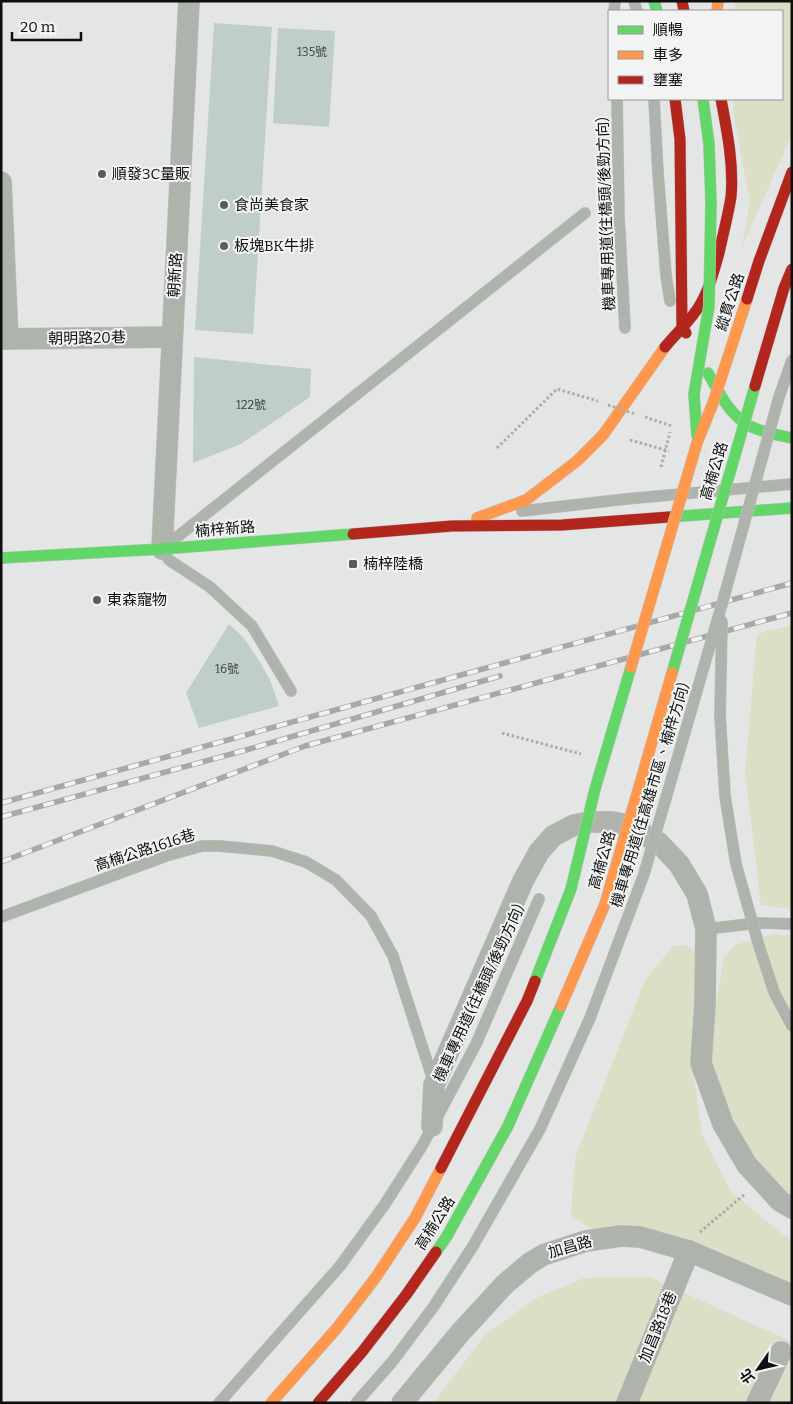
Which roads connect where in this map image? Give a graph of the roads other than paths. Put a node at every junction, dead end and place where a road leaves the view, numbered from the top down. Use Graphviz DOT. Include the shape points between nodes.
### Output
graph roads {
  1 [pos="188,1"];
  2 [pos="617,100"];
  3 [pos="654,100"];
  4 [pos="675,100"];
  5 [pos="703,100"];
  6 [pos="721,100"];
  7 [pos="792,172"];
  8 [pos="1,182"];
  9 [pos="585,213"];
  10 [pos="792,269"];
  11 [pos="682,327"];
  12 [pos="625,328"];
  13 [pos="172,337"];
  14 [pos="4,339"];
  15 [pos="792,360"];
  16 [pos="792,438"];
  17 [pos="697,443"];
  18 [pos="792,484"];
  19 [pos="792,508"];
  20 [pos="452,526"];
  21 [pos="162,549"];
  22 [pos="1,558"];
  23 [pos="722,604"];
  24 [pos="291,691"];
  25 [pos="538,899"];
  26 [pos="1,917"];
  27 [pos="792,924"];
  28 [pos="706,929"];
  29 [pos="792,1026"];
  30 [pos="434,1085"];
  31 [pos="432,1126"];
  32 [pos="792,1208"];
  33 [pos="689,1252"];
  34 [pos="792,1295"];
  35 [pos="781,1352"];
  36 [pos="219,1403"];
  37 [pos="271,1403"];
  38 [pos="318,1403"];
  39 [pos="356,1403"];
  40 [pos="402,1403"];
  41 [pos="627,1403"];
  42 [pos="757,1403"];
  1 -- 13 [label="street, 朝新路"];
  2 -- 12 [label="lane, 機車專用道(往橋頭/後勁方向)"];
  3 -- 11 [label="lane" via="666,276 670,301"];
  4 -- 11 [label="main road" via="680,139"];
  5 -- 17 [label="main road, bridge" via="711,203 709,306 694,394"];
  6 -- 11 [label="main road" via="731,166 728,215 707,292"];
  7 -- 17 [label="main road, 縱貫公路, bridge"];
  8 -- 14 [label="street"];
  9 -- 21 [label="lane"];
  10 -- 38 [label="main road, 高楠公路, bridge" via="724,491 605,904 508,1126 446,1236 406,1295"];
  11 -- 16 [label="main road" via="720,395 732,410 747,424"];
  11 -- 20 [label="main road" via="603,435 576,461 526,500"];
  13 -- 14 [label="street, 朝明路20巷"];
  13 -- 21 [label="street, 朝新路"];
  15 -- 23 [label="lane, 機車專用道(往高雄市區、楠梓方向), bridge"];
  17 -- 37 [label="main road, 高楠公路, bridge" via="595,789 571,889 527,1001 415,1218 337,1328"];
  18 -- 20 [label="lane" via="527,510"];
  19 -- 20 [label="main road" via="562,524"];
  20 -- 21 [label="main road, 楠梓新路"];
  21 -- 22 [label="main road, 楠梓新路"];
  21 -- 24 [label="lane" via="169,560 210,587 252,626"];
  23 -- 29 [label="lane, 機車專用道(往高雄市區、楠梓方向), bridge" via="720,715 725,796 736,864 774,992"];
  23 -- 39 [label="lane, 機車專用道(往高雄市區、楠梓方向), bridge" via="644,874 590,1018 540,1130 434,1306"];
  25 -- 31 [label="lane, 機車專用道(往橋頭/後勁方向)" via="476,1044"];
  26 -- 30 [label="lane, 高楠公路1616巷" via="166,856 202,846 272,851 306,862 336,880 371,916 394,956"];
  27 -- 28 [label="lane" via="758,923"];
  28 -- 30 [label="street" via="697,894 679,864 659,843 628,825 612,822 574,825 553,836 539,852 523,881"];
  28 -- 32 [label="street" via="701,1062 723,1124 747,1165 780,1201"];
  30 -- 31 [label="street"];
  31 -- 36 [label="lane" via="385,1204 340,1266"];
  33 -- 34 [label="street, 加昌路"];
  33 -- 40 [label="street, 加昌路" via="640,1237 621,1236 586,1241 543,1254 505,1284"];
  33 -- 41 [label="street, 加昌路18巷"];
  35 -- 42 [label="street"];
}
